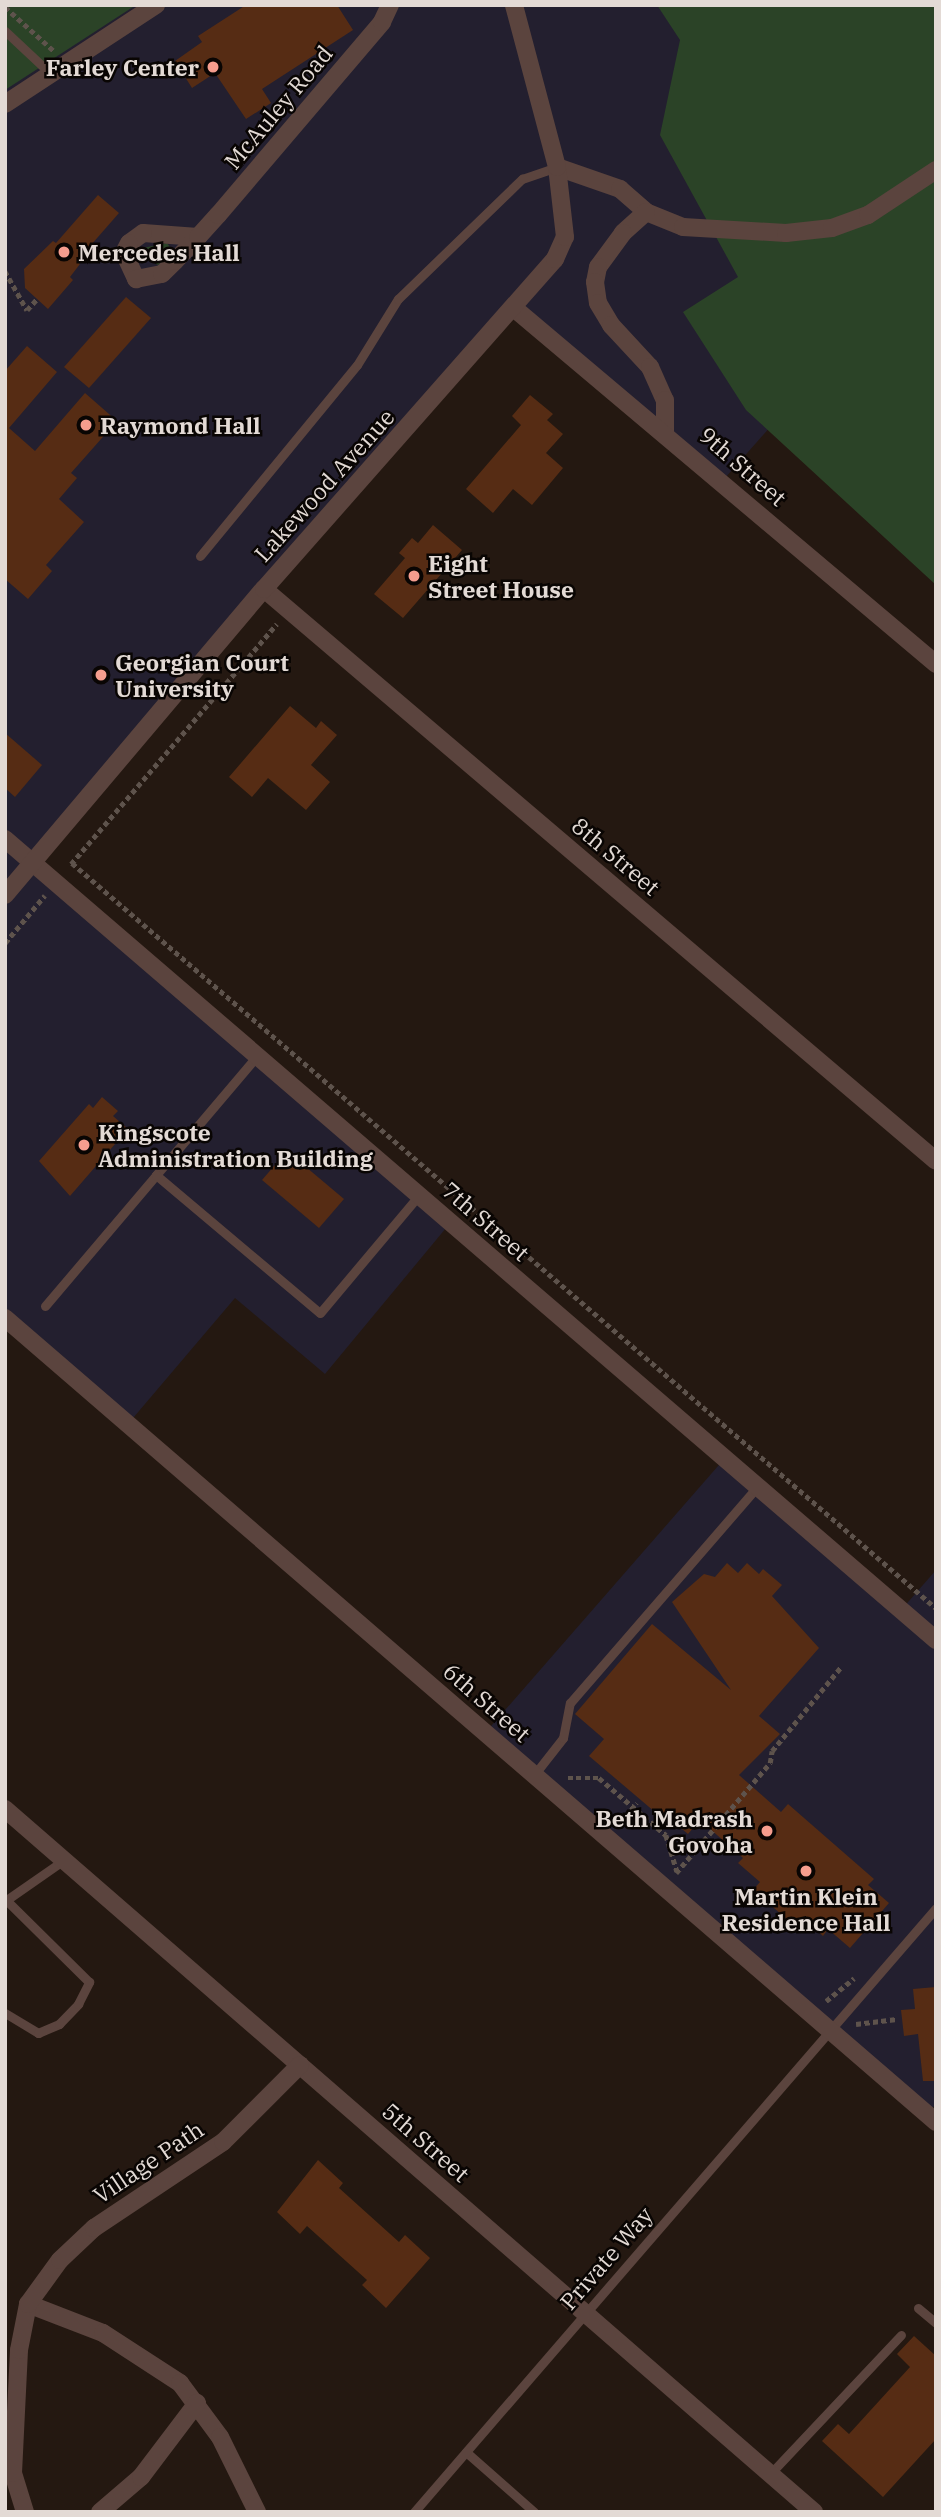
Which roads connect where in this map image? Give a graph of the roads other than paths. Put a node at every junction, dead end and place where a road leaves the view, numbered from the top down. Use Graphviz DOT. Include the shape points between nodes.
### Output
graph roads {
  1 [pos="156,5"];
  2 [pos="390,5"];
  3 [pos="514,5"];
  4 [pos="5,31"];
  5 [pos="52,75"];
  6 [pos="5,104"];
  7 [pos="557,167"];
  8 [pos="936,170"];
  9 [pos="646,212"];
  10 [pos="198,237"];
  11 [pos="515,309"];
  12 [pos="665,432"];
  13 [pos="200,556"];
  14 [pos="264,589"];
  15 [pos="936,664"];
  16 [pos="5,838"];
  17 [pos="33,862"];
  18 [pos="5,895"];
  19 [pos="257,1056"];
  20 [pos="936,1161"];
  21 [pos="156,1175"];
  22 [pos="419,1195"];
  23 [pos="45,1306"];
  24 [pos="6,1320"];
  25 [pos="758,1486"];
  26 [pos="936,1640"];
  27 [pos="534,1775"];
  28 [pos="5,1809"];
  29 [pos="64,1860"];
  30 [pos="6,1900"];
  31 [pos="936,1908"];
  32 [pos="5,2013"];
  33 [pos="829,2031"];
  34 [pos="300,2064"];
  35 [pos="936,2122"];
  36 [pos="28,2304"];
  37 [pos="918,2308"];
  38 [pos="585,2312"];
  39 [pos="936,2323"];
  40 [pos="901,2335"];
  41 [pos="197,2403"];
  42 [pos="466,2452"];
  43 [pos="770,2474"];
  44 [pos="25,2512"];
  45 [pos="100,2512"];
  46 [pos="257,2512"];
  47 [pos="414,2512"];
  48 [pos="534,2512"];
  49 [pos="814,2512"];
  1 -- 5 [label="street"];
  2 -- 10 [label="street, McAuley Road" via="382,22"];
  3 -- 7 [label="street, Lakewood Avenue"];
  4 -- 5 [label="lane"];
  5 -- 6 [label="street"];
  7 -- 9 [label="street" via="620,189"];
  7 -- 11 [label="street, Lakewood Avenue" via="565,237 555,259"];
  7 -- 13 [label="lane" via="522,179 398,299 357,365"];
  8 -- 9 [label="street" via="868,215 832,228 786,233 683,227"];
  9 -- 12 [label="street" via="623,233 598,267 595,282 598,303 611,325 650,367 665,401"];
  11 -- 12 [label="street, 9th Street"];
  11 -- 14 [label="street, Lakewood Avenue"];
  12 -- 15 [label="street, 9th Street"];
  14 -- 17 [label="street, Lakewood Avenue"];
  14 -- 20 [label="street, 8th Street"];
  16 -- 17 [label="street, 7th Street"];
  17 -- 18 [label="street, Lakewood Avenue"];
  17 -- 19 [label="street, 7th Street"];
  19 -- 21 [label="lane"];
  19 -- 22 [label="street, 7th Street"];
  21 -- 22 [label="lane" via="320,1313"];
  21 -- 23 [label="lane"];
  22 -- 25 [label="street, 7th Street"];
  24 -- 27 [label="street, 6th Street"];
  25 -- 26 [label="street, 7th Street"];
  25 -- 27 [label="lane" via="569,1703 563,1738"];
  27 -- 33 [label="street, 6th Street"];
  28 -- 29 [label="street, 5th Street"];
  29 -- 30 [label="lane"];
  29 -- 34 [label="street, 5th Street"];
  30 -- 32 [label="lane" via="89,1982 78,2004 59,2024 38,2033"];
  31 -- 33 [label="lane, Private Way"];
  33 -- 35 [label="street, 6th Street"];
  33 -- 38 [label="lane, Private Way"];
  34 -- 36 [label="street, Village Path" via="223,2141 94,2228 60,2260"];
  34 -- 38 [label="street, 5th Street"];
  36 -- 41 [label="street" via="103,2333 180,2383"];
  36 -- 44 [label="street, Village Path" via="19,2350 13,2473"];
  37 -- 39 [label="lane"];
  38 -- 42 [label="lane, Private Way"];
  38 -- 43 [label="street, 5th Street"];
  40 -- 43 [label="lane"];
  41 -- 45 [label="street" via="141,2477"];
  41 -- 46 [label="street" via="220,2437"];
  42 -- 47 [label="lane, Private Way"];
  42 -- 48 [label="lane"];
  43 -- 49 [label="street, 5th Street"];
}
